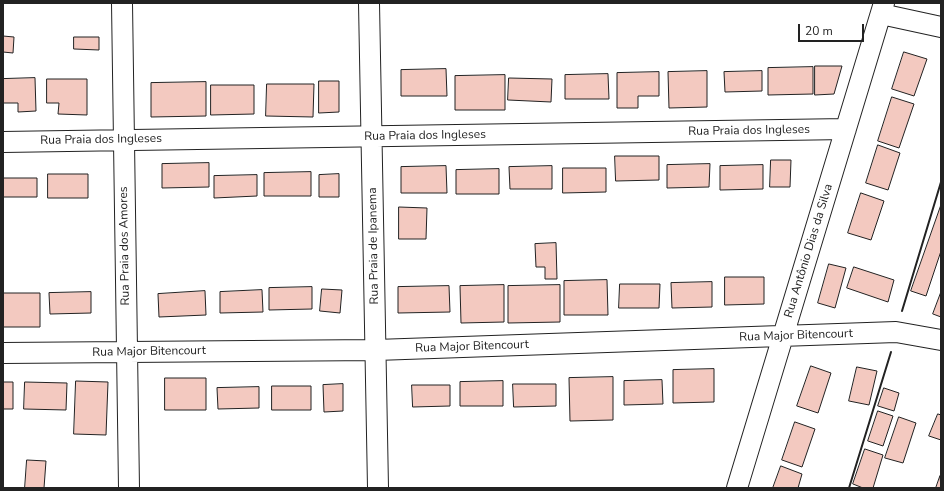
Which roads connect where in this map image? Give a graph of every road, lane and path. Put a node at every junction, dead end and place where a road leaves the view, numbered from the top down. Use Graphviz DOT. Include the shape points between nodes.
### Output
graph roads {
  1 [pos="122,3"];
  2 [pos="369,3"];
  3 [pos="883,9"];
  4 [pos="941,27"];
  5 [pos="846,129"];
  6 [pos="372,136"];
  7 [pos="124,140"];
  8 [pos="3,142"];
  9 [pos="783,336"];
  10 [pos="941,340"];
  11 [pos="376,350"];
  12 [pos="127,352"];
  13 [pos="3,353"];
  14 [pos="129,488"];
  15 [pos="378,488"];
  16 [pos="738,488"];
  1 -- 7 [label="street, Rua Praia dos Amores"];
  2 -- 6 [label="street, Rua Praia de Ipanema"];
  3 -- 4 [label="street"];
  3 -- 5 [label="street, Rua Antônio Dias da Silva"];
  5 -- 6 [label="street, Rua Praia dos Ingleses"];
  5 -- 9 [label="street, Rua Antônio Dias da Silva"];
  6 -- 7 [label="street, Rua Praia dos Ingleses"];
  6 -- 11 [label="street, Rua Praia de Ipanema"];
  7 -- 8 [label="street, Rua Praia dos Ingleses"];
  7 -- 12 [label="street, Rua Praia dos Amores"];
  9 -- 10 [label="street, Rua Major Bitencourt" via="896,332"];
  9 -- 11 [label="street, Rua Major Bitencourt"];
  9 -- 16 [label="street, Rua Antônio Dias da Silva"];
  11 -- 12 [label="street, Rua Major Bitencourt"];
  11 -- 15 [label="street, Rua Praia de Ipanema"];
  12 -- 13 [label="street, Rua Major Bitencourt"];
  12 -- 14 [label="street, Rua Praia dos Amores"];
}
